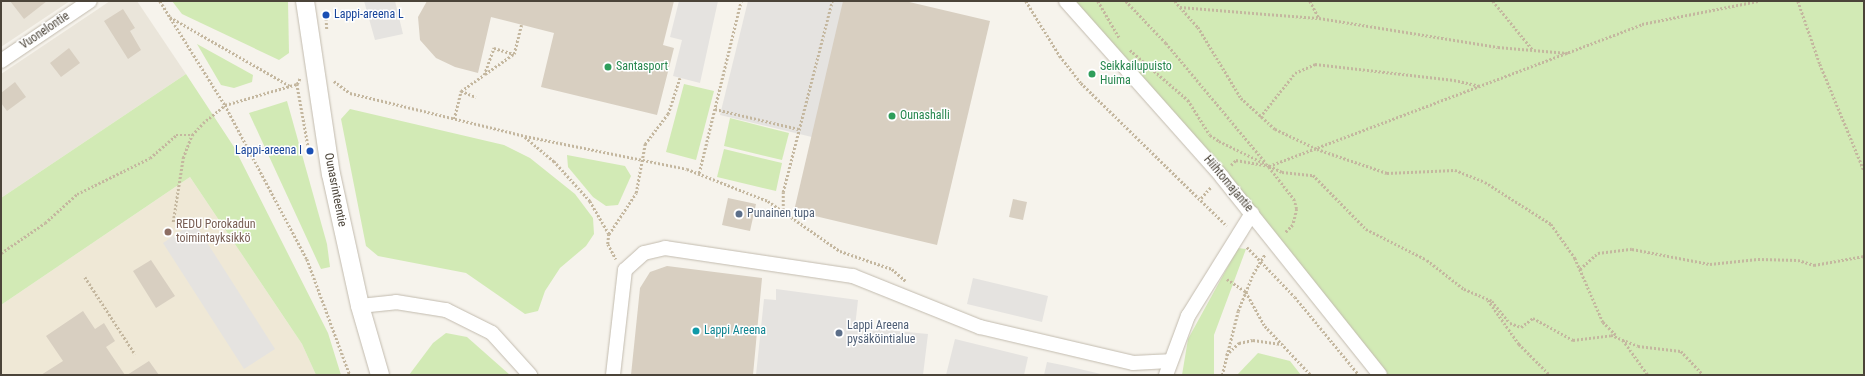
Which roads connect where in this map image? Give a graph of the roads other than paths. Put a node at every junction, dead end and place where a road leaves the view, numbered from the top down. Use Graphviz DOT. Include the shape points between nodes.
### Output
graph roads {
  1 [pos="90,1"];
  2 [pos="304,1"];
  3 [pos="1066,1"];
  4 [pos="1,61"];
  5 [pos="1252,212"];
  6 [pos="360,306"];
  7 [pos="1168,368"];
  8 [pos="380,375"];
  9 [pos="530,375"];
  10 [pos="613,375"];
  11 [pos="1380,375"];
  1 -- 4 [label="street, Vuonelontie"];
  2 -- 6 [label="street, Ounasrinteentie" via="331,174"];
  3 -- 5 [label="street, Hiihtomajantie" via="1122,60"];
  5 -- 7 [label="street" via="1188,316"];
  5 -- 11 [label="street, Hiihtomajantie"];
  6 -- 8 [label="street, Ounasrinteentie"];
  6 -- 9 [label="street" via="396,302 446,310 492,333"];
  7 -- 10 [label="street" via="1133,363 980,327 870,281 792,264 665,248 644,253 625,270"];
}
